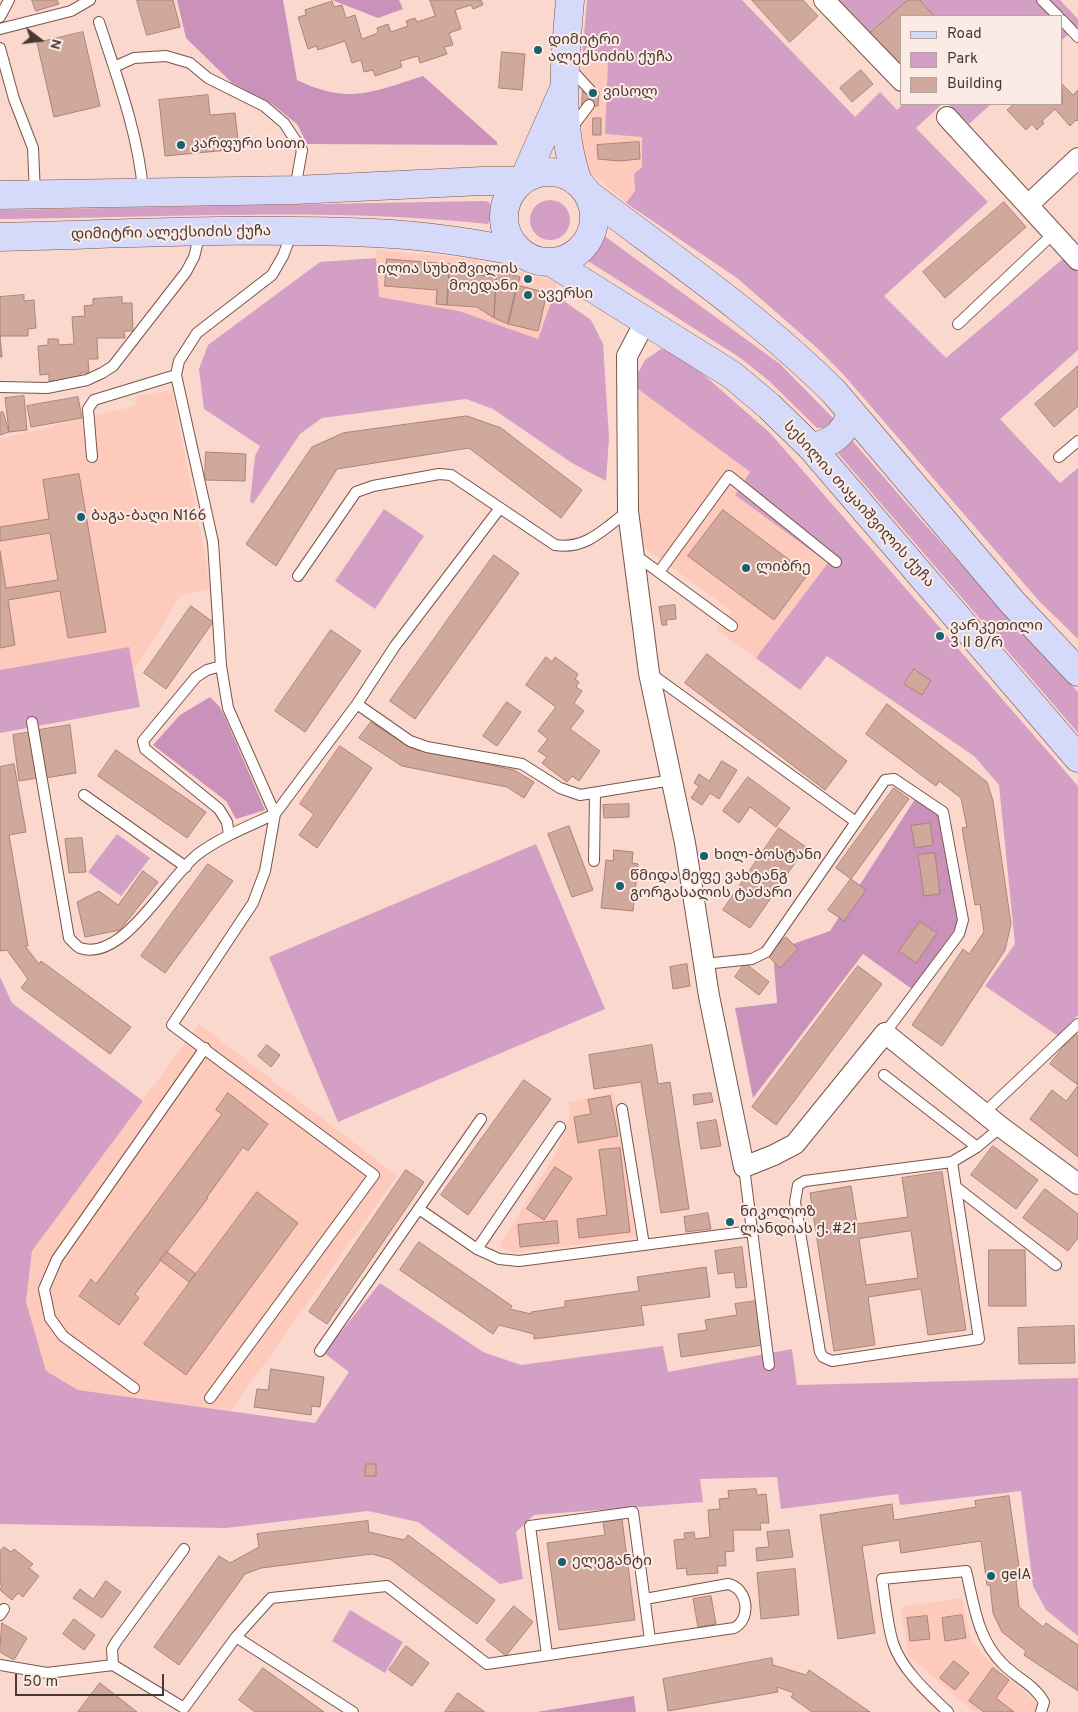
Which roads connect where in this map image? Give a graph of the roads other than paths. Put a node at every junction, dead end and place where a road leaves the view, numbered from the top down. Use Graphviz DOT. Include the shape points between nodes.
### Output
graph roads {
  1 [pos="9,0"];
  2 [pos="90,0"];
  3 [pos="570,0"];
  4 [pos="824,0"];
  5 [pos="1042,0"];
  6 [pos="1057,15"];
  7 [pos="0,16"];
  8 [pos="1063,21"];
  9 [pos="100,22"];
  10 [pos="0,29"];
  11 [pos="1078,37"];
  12 [pos="0,48"];
  13 [pos="565,62"];
  14 [pos="114,68"];
  15 [pos="900,79"];
  16 [pos="590,90"];
  17 [pos="563,91"];
  18 [pos="589,105"];
  19 [pos="947,117"];
  20 [pos="568,134"];
  21 [pos="1078,158"];
  22 [pos="523,180"];
  23 [pos="583,188"];
  24 [pos="295,190"];
  25 [pos="0,194"];
  26 [pos="34,194"];
  27 [pos="143,194"];
  28 [pos="1028,205"];
  29 [pos="200,232"];
  30 [pos="292,232"];
  31 [pos="1054,233"];
  32 [pos="0,237"];
  33 [pos="521,252"];
  34 [pos="1078,260"];
  35 [pos="551,262"];
  36 [pos="646,320"];
  37 [pos="958,324"];
  38 [pos="176,375"];
  39 [pos="0,387"];
  40 [pos="852,413"];
  41 [pos="1078,441"];
  42 [pos="811,447"];
  43 [pos="92,457"];
  44 [pos="1059,457"];
  45 [pos="500,508"];
  46 [pos="628,511"];
  47 [pos="633,553"];
  48 [pos="836,562"];
  49 [pos="658,572"];
  50 [pos="298,576"];
  51 [pos="732,626"];
  52 [pos="221,666"];
  53 [pos="1078,672"];
  54 [pos="649,673"];
  55 [pos="357,704"];
  56 [pos="32,722"];
  57 [pos="1078,758"];
  58 [pos="672,780"];
  59 [pos="595,793"];
  60 [pos="84,795"];
  61 [pos="275,814"];
  62 [pos="856,822"];
  63 [pos="229,835"];
  64 [pos="594,861"];
  65 [pos="186,867"];
  66 [pos="704,964"];
  67 [pos="1078,1024"];
  68 [pos="885,1033"];
  69 [pos="205,1048"];
  70 [pos="884,1075"];
  71 [pos="622,1109"];
  72 [pos="984,1113"];
  73 [pos="481,1119"];
  74 [pos="560,1127"];
  75 [pos="1001,1127"];
  76 [pos="977,1147"];
  77 [pos="952,1162"];
  78 [pos="744,1167"];
  79 [pos="1078,1184"];
  80 [pos="956,1187"];
  81 [pos="419,1209"];
  82 [pos="752,1232"];
  83 [pos="644,1245"];
  84 [pos="477,1249"];
  85 [pos="1056,1265"];
  86 [pos="320,1351"];
  87 [pos="769,1365"];
  88 [pos="134,1388"];
  89 [pos="210,1398"];
  90 [pos="184,1549"];
  91 [pos="645,1599"];
  92 [pos="236,1637"];
  93 [pos="650,1640"];
  94 [pos="547,1655"];
  95 [pos="0,1665"];
  96 [pos="113,1665"];
  97 [pos="187,1710"];
  98 [pos="353,1712"];
  99 [pos="948,1712"];
  100 [pos="1041,1712"];
  1 -- 7 [label="lane"];
  2 -- 10 [label="lane" via="72,10"];
  3 -- 13 [label="main road"];
  4 -- 15 [label="street"];
  5 -- 6 [label="lane"];
  8 -- 11 [label="lane"];
  9 -- 14 [label="lane"];
  12 -- 26 [label="lane" via="14,99 33,148"];
  13 -- 16 [label="lane"];
  13 -- 17 [label="main road"];
  14 -- 24 [label="lane" via="134,58 166,56 190,62 208,78 264,106 284,123 302,150"];
  14 -- 27 [label="lane" via="130,120"];
  17 -- 20 [label="main road"];
  17 -- 22 [label="main road"];
  18 -- 20 [label="lane"];
  19 -- 28 [label="street"];
  20 -- 23 [label="main road"];
  21 -- 28 [label="street"];
  22 -- 23 [label="main road" via="537,173 552,171 566,174"];
  22 -- 24 [label="main road"];
  22 -- 33 [label="main road" via="511,193 505,208 505,224 510,239"];
  23 -- 35 [label="main road" via="593,206 592,232 576,253"];
  23 -- 40 [label="main road" via="766,329 804,362"];
  24 -- 27 [label="main road"];
  25 -- 26 [label="main road"];
  26 -- 27 [label="main road"];
  28 -- 31 [label="street"];
  29 -- 30 [label="main road, დიმიტრი ალექსიძის ქუჩა"];
  29 -- 32 [label="main road, დიმიტრი ალექსიძის ქუჩა"];
  29 -- 39 [label="lane" via="194,257 186,272 112,366 87,380 47,388"];
  30 -- 33 [label="main road, დიმიტრი ალექსიძის ქუჩა" via="376,233 464,242"];
  30 -- 38 [label="lane" via="272,275 197,333 180,361"];
  31 -- 34 [label="street"];
  31 -- 37 [label="lane"];
  33 -- 35 [label="main road" via="530,258"];
  35 -- 36 [label="main road, სესილია თაყაიშვილის ქუჩა"];
  36 -- 42 [label="main road, სესილია თაყაიშვილის ქუჩა" via="732,375"];
  36 -- 46 [label="street" via="628,356"];
  38 -- 43 [label="lane" via="94,400 88,409"];
  38 -- 52 [label="lane" via="214,542"];
  40 -- 42 [label="main road" via="837,438 826,445"];
  40 -- 53 [label="main road" via="1013,602"];
  41 -- 44 [label="lane"];
  42 -- 57 [label="main road, სესილია თაყაიშვილის ქუჩა"];
  45 -- 46 [label="lane" via="555,545 570,548 583,544"];
  45 -- 50 [label="lane" via="451,475 438,474 356,492"];
  45 -- 55 [label="lane" via="395,646"];
  46 -- 47 [label="street"];
  47 -- 49 [label="lane"];
  47 -- 54 [label="street"];
  48 -- 49 [label="lane" via="729,476"];
  49 -- 51 [label="lane"];
  52 -- 61 [label="lane" via="228,708"];
  52 -- 63 [label="lane" via="196,677 143,741 145,749 219,809 227,822"];
  54 -- 58 [label="street"];
  54 -- 62 [label="lane"];
  55 -- 59 [label="lane" via="410,741 522,764 570,793"];
  55 -- 61 [label="lane"];
  56 -- 65 [label="lane" via="69,938 79,948 95,949 119,941"];
  58 -- 59 [label="lane"];
  58 -- 66 [label="street"];
  59 -- 64 [label="lane"];
  60 -- 65 [label="lane"];
  61 -- 63 [label="lane"];
  61 -- 69 [label="lane" via="264,870 253,903 172,1025"];
  62 -- 66 [label="lane" via="766,952 752,959"];
  62 -- 68 [label="lane" via="885,780 890,778 939,808 945,818 963,920 959,934"];
  63 -- 65 [label="lane" via="196,855"];
  66 -- 78 [label="street"];
  67 -- 72 [label="lane"];
  68 -- 72 [label="street"];
  68 -- 78 [label="street" via="795,1144"];
  69 -- 88 [label="lane" via="57,1259 44,1289 50,1318 63,1336"];
  69 -- 89 [label="lane" via="374,1175"];
  70 -- 76 [label="lane"];
  71 -- 83 [label="lane"];
  72 -- 75 [label="street"];
  73 -- 81 [label="lane"];
  74 -- 84 [label="lane"];
  75 -- 76 [label="lane"];
  75 -- 79 [label="street"];
  76 -- 77 [label="lane"];
  77 -- 80 [label="lane"];
  77 -- 80 [label="lane" via="798,1184 795,1202 823,1357 832,1361 979,1339"];
  78 -- 82 [label="lane"];
  80 -- 85 [label="lane"];
  81 -- 84 [label="lane"];
  81 -- 86 [label="lane"];
  82 -- 83 [label="lane"];
  82 -- 87 [label="lane"];
  83 -- 84 [label="lane" via="520,1261 499,1259"];
  90 -- 96 [label="lane" via="116,1642 112,1649"];
  91 -- 93 [label="lane"];
  91 -- 93 [label="lane" via="728,1584 738,1588 742,1594 746,1612 740,1625 734,1628"];
  91 -- 94 [label="lane" via="634,1512 530,1526"];
  92 -- 94 [label="lane" via="271,1598 387,1586 487,1664"];
  92 -- 97 [label="lane"];
  92 -- 98 [label="lane"];
  93 -- 94 [label="lane"];
  95 -- 96 [label="lane" via="47,1673"];
  96 -- 97 [label="lane"];
  99 -- 100 [label="lane" via="926,1691 893,1644 882,1579 966,1571 980,1631 989,1648 1003,1665 1038,1691 1044,1702"];
}
